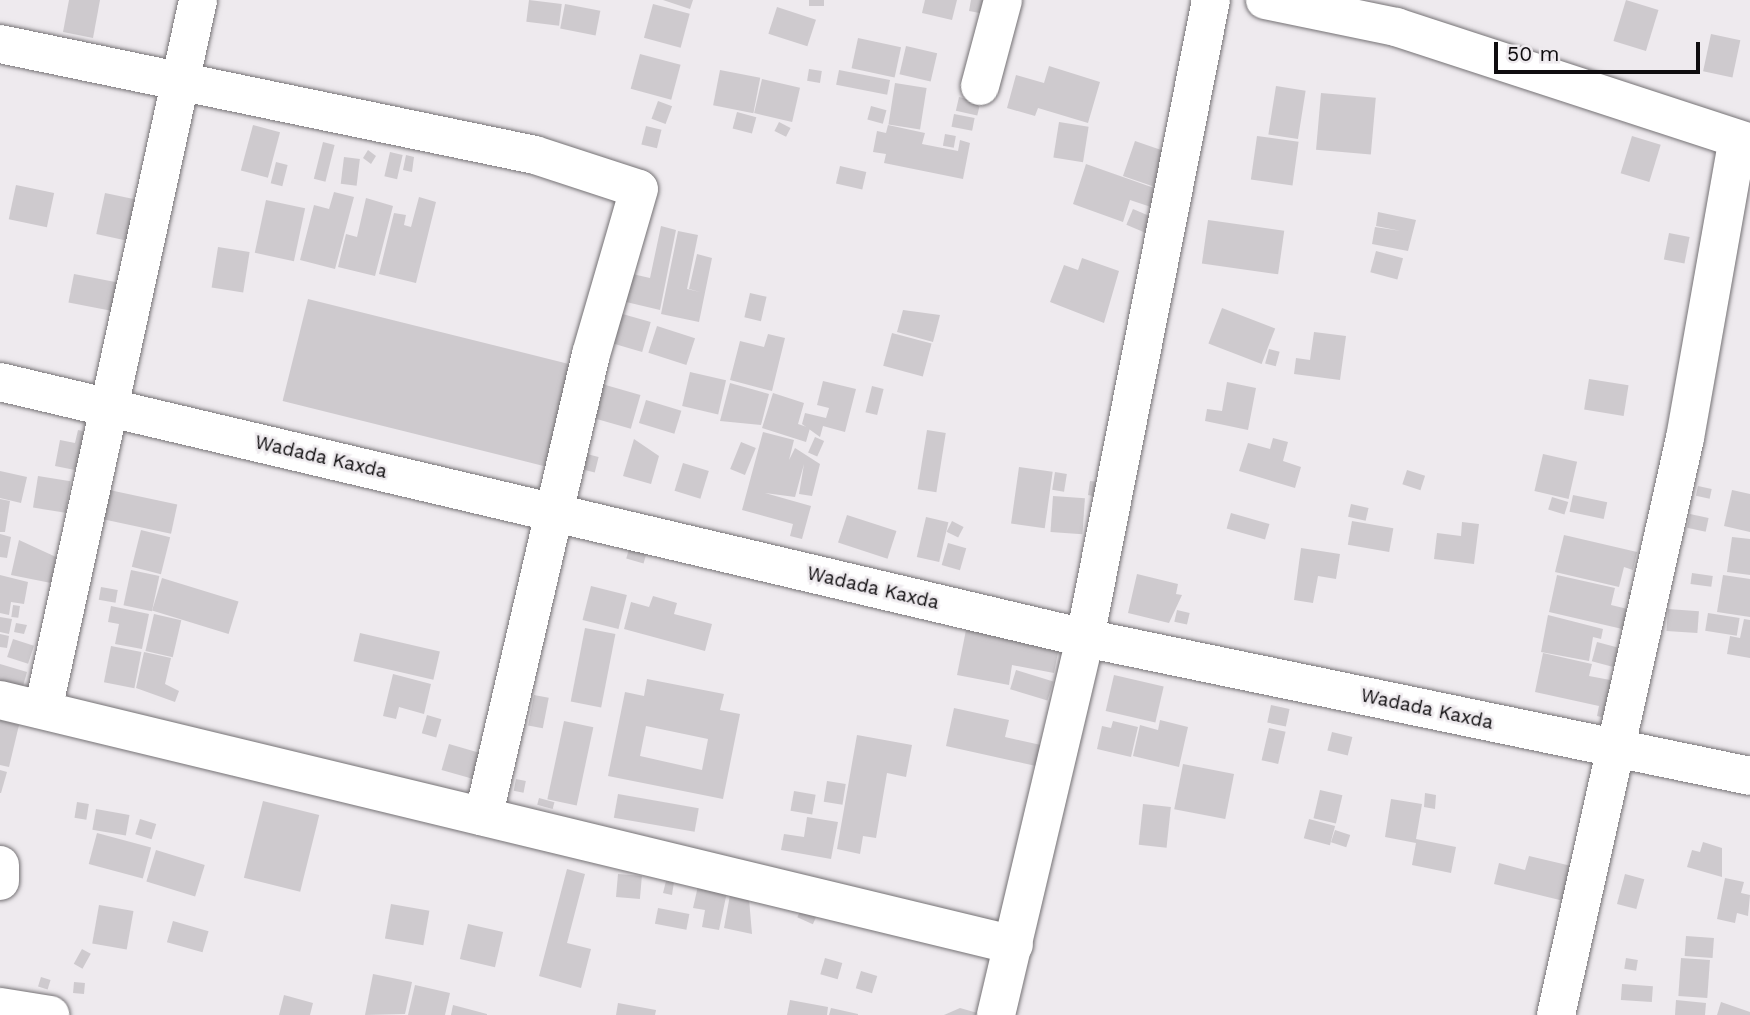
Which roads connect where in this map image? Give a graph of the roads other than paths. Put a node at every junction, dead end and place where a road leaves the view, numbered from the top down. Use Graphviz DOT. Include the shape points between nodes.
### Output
graph roads {
  1 [pos="198,0"];
  2 [pos="1003,0"];
  3 [pos="1211,0"];
  4 [pos="1265,0"];
  5 [pos="0,44"];
  6 [pos="182,85"];
  7 [pos="980,86"];
  8 [pos="1743,143"];
  9 [pos="0,382"];
  10 [pos="113,408"];
  11 [pos="556,513"];
  12 [pos="1084,638"];
  13 [pos="0,700"];
  14 [pos="43,710"];
  15 [pos="1618,749"];
  16 [pos="1750,776"];
  17 [pos="483,817"];
  18 [pos="0,864"];
  19 [pos="0,881"];
  20 [pos="1014,945"];
  21 [pos="0,1007"];
  22 [pos="50,1015"];
  23 [pos="996,1015"];
  24 [pos="1556,1015"];
  1 -- 6 [label="street"];
  2 -- 7 [label="street"];
  3 -- 12 [label="street"];
  4 -- 8 [label="street" via="1396,27"];
  5 -- 6 [label="street"];
  6 -- 10 [label="street"];
  6 -- 11 [label="street" via="535,155 639,189 591,354"];
  8 -- 15 [label="street"];
  9 -- 10 [label="street, Wadada Kaxda"];
  10 -- 11 [label="street, Wadada Kaxda"];
  10 -- 14 [label="street"];
  11 -- 12 [label="street, Wadada Kaxda"];
  11 -- 17 [label="street"];
  12 -- 15 [label="street, Wadada Kaxda"];
  12 -- 20 [label="street"];
  13 -- 14 [label="street"];
  14 -- 17 [label="street"];
  15 -- 16 [label="street, Wadada Kaxda"];
  15 -- 24 [label="street"];
  17 -- 20 [label="street"];
  18 -- 19 [label="street"];
  20 -- 23 [label="street"];
  21 -- 22 [label="street"];
}
